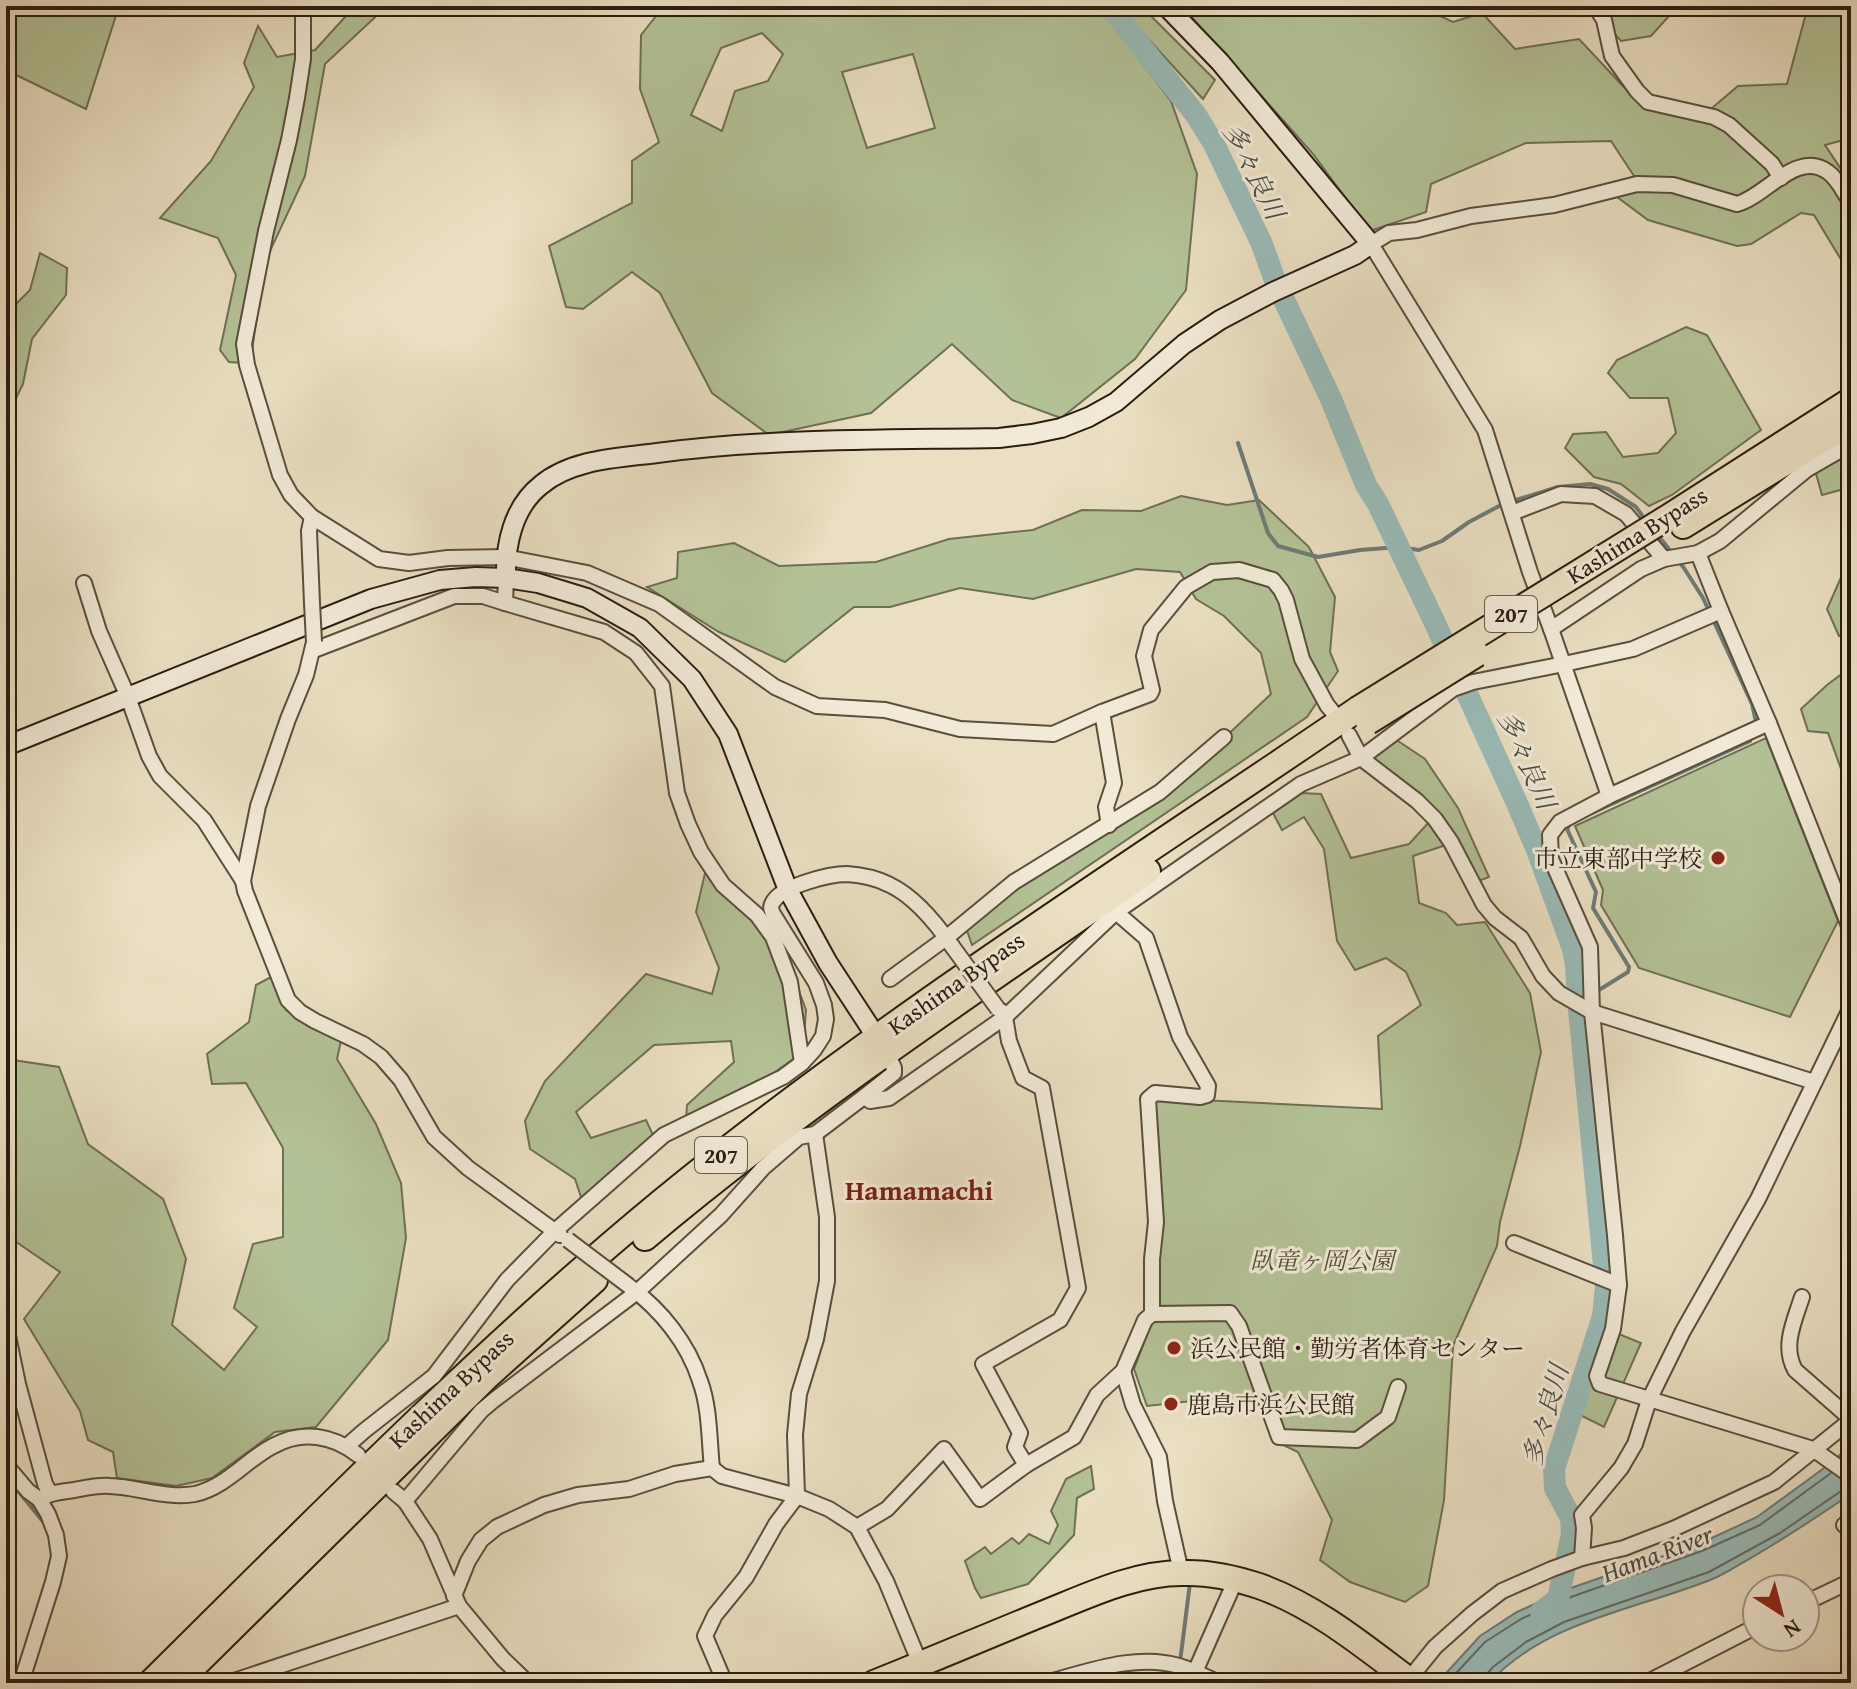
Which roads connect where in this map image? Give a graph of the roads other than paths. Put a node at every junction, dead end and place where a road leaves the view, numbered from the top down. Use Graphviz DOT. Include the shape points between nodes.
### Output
graph roads {
  1 [pos="303,6"];
  2 [pos="1166,6"];
  3 [pos="1595,6"];
  4 [pos="1781,178"];
  5 [pos="1851,203"];
  6 [pos="1371,244"];
  7 [pos="1851,400"];
  8 [pos="1851,422"];
  9 [pos="1851,444"];
  10 [pos="1512,513"];
  11 [pos="312,517"];
  12 [pos="1669,526"];
  13 [pos="1698,553"];
  14 [pos="505,557"];
  15 [pos="1664,559"];
  16 [pos="506,578"];
  17 [pos="84,583"];
  18 [pos="505,603"];
  19 [pos="1721,611"];
  20 [pos="1551,629"];
  21 [pos="314,646"];
  22 [pos="1564,664"];
  23 [pos="128,697"];
  24 [pos="1102,712"];
  25 [pos="1353,722"];
  26 [pos="1759,727"];
  27 [pos="1224,737"];
  28 [pos="6,746"];
  29 [pos="1361,758"];
  30 [pos="1609,796"];
  31 [pos="1109,825"];
  32 [pos="243,881"];
  33 [pos="788,890"];
  34 [pos="1116,912"];
  35 [pos="1851,931"];
  36 [pos="949,942"];
  37 [pos="890,979"];
  38 [pos="1592,1001"];
  39 [pos="1851,1007"];
  40 [pos="1002,1013"];
  41 [pos="882,1045"];
  42 [pos="802,1063"];
  43 [pos="1814,1082"];
  44 [pos="865,1096"];
  45 [pos="815,1134"];
  46 [pos="555,1231"];
  47 [pos="1514,1243"];
  48 [pos="6,1285"];
  49 [pos="1619,1285"];
  50 [pos="633,1289"];
  51 [pos="1802,1297"];
  52 [pos="6,1308"];
  53 [pos="1152,1314"];
  54 [pos="6,1326"];
  55 [pos="1123,1371"];
  56 [pos="1398,1387"];
  57 [pos="1649,1400"];
  58 [pos="1851,1420"];
  59 [pos="1813,1449"];
  60 [pos="6,1465"];
  61 [pos="1026,1465"];
  62 [pos="712,1468"];
  63 [pos="1851,1476"];
  64 [pos="44,1496"];
  65 [pos="797,1496"];
  66 [pos="857,1527"];
  67 [pos="1582,1558"];
  68 [pos="1181,1572"];
  69 [pos="1236,1579"];
  70 [pos="1851,1581"];
  71 [pos="1821,1595"];
  72 [pos="456,1601"];
  73 [pos="1741,1634"];
  74 [pos="1185,1668"];
  75 [pos="924,1673"];
  76 [pos="163,1681"];
  77 [pos="1409,1682"];
  78 [pos="21,1683"];
  79 [pos="228,1683"];
  80 [pos="528,1683"];
  81 [pos="725,1683"];
  82 [pos="874,1683"];
  83 [pos="1045,1683"];
  84 [pos="1219,1683"];
  85 [pos="1646,1683"];
  1 -- 11 [label="street" via="297,98 244,344 280,475"];
  2 -- 6 [label="street" via="1229,71"];
  3 -- 4 [label="street" via="1604,20 1612,56 1648,102 1729,125"];
  4 -- 5 [label="street" via="1813,165 1826,170"];
  4 -- 6 [label="street" via="1737,204 1673,185 1637,184 1554,205 1389,233"];
  6 -- 10 [label="street" via="1485,430"];
  6 -- 14 [label="street" via="1220,320 1116,402 1061,428 999,438 716,445 578,466 557,474 524,503"];
  7 -- 12 [label="highway, Kashima Bypass / 207"];
  8 -- 12 [label="highway, Kashima Bypass / 207"];
  9 -- 13 [label="street" via="1806,470"];
  10 -- 15 [label="street" via="1561,494 1595,496 1626,514"];
  10 -- 20 [label="street"];
  11 -- 14 [label="street" via="379,559 409,563"];
  11 -- 21 [label="street, bridge"];
  12 -- 25 [label="highway, Kashima Bypass / 207, bridge"];
  13 -- 15 [label="street"];
  13 -- 19 [label="street"];
  14 -- 16 [label="street"];
  14 -- 24 [label="street" via="587,573 659,604 775,687 817,706 885,710 960,729 1053,734"];
  15 -- 20 [label="street"];
  16 -- 18 [label="street"];
  16 -- 23 [label="street" via="440,580 371,599"];
  16 -- 33 [label="street" via="587,598 640,628 692,679 728,734"];
  17 -- 23 [label="street"];
  18 -- 21 [label="street" via="454,596"];
  18 -- 42 [label="street" via="604,632 636,653 662,686 677,793 688,824 723,885 773,937 790,982"];
  19 -- 22 [label="street" via="1633,649"];
  19 -- 26 [label="street"];
  20 -- 22 [label="street"];
  21 -- 32 [label="street" via="258,806"];
  22 -- 29 [label="street" via="1453,689"];
  22 -- 30 [label="street"];
  23 -- 28 [label="street"];
  23 -- 32 [label="street" via="160,776 204,820"];
  24 -- 25 [label="street" via="1150,694 1144,656 1151,630 1186,587 1212,572 1239,570 1273,580 1281,590 1302,659 1327,705"];
  24 -- 31 [label="street" via="1114,783 1106,807"];
  25 -- 29 [label="street"];
  25 -- 41 [label="highway, Kashima Bypass / 207" via="983,963"];
  26 -- 30 [label="street"];
  26 -- 35 [label="street"];
  27 -- 31 [label="street" via="1160,792"];
  29 -- 34 [label="street" via="1301,784"];
  29 -- 38 [label="street" via="1435,819 1484,905 1521,938 1559,993"];
  30 -- 38 [label="street" via="1560,822 1550,835 1551,859 1590,947"];
  31 -- 36 [label="street" via="1014,882"];
  32 -- 46 [label="street" via="288,1000 381,1057 434,1137"];
  33 -- 36 [label="street" via="829,875 868,877 903,892"];
  33 -- 41 [label="street"];
  33 -- 42 [label="street" via="773,900 773,914 816,983 826,1019 823,1036"];
  34 -- 40 [label="street"];
  34 -- 53 [label="street" via="1146,938 1180,1037 1208,1086 1207,1095 1200,1097 1155,1093 1148,1099 1156,1222"];
  36 -- 37 [label="street"];
  36 -- 40 [label="street, bridge"];
  38 -- 43 [label="street"];
  38 -- 49 [label="street"];
  39 -- 43 [label="street"];
  40 -- 44 [label="street" via="889,1098 870,1101"];
  40 -- 61 [label="street" via="1023,1078 1042,1088 1078,1288 1060,1320 983,1364 1020,1433 1015,1447"];
  41 -- 44 [label="street" via="894,1073"];
  41 -- 76 [label="highway, Kashima Bypass / 207" via="773,1115 663,1201 482,1357"];
  42 -- 46 [label="street" via="664,1135"];
  43 -- 57 [label="street" via="1758,1199"];
  44 -- 45 [label="street"];
  45 -- 50 [label="street" via="799,1137 721,1215"];
  45 -- 65 [label="street" via="827,1217 827,1281 799,1394"];
  46 -- 50 [label="street, bridge"];
  46 -- 64 [label="street" via="507,1280 434,1376 364,1431 353,1451 321,1436 299,1437 273,1446 217,1486 194,1494 108,1486"];
  47 -- 49 [label="street"];
  48 -- 52 [label="street"];
  49 -- 57 [label="street" via="1613,1329 1597,1376 1600,1384"];
  50 -- 62 [label="street" via="683,1344 700,1380"];
  50 -- 72 [label="street" via="481,1411 399,1496 430,1539"];
  51 -- 58 [label="street" via="1789,1338 1789,1359"];
  53 -- 55 [label="street"];
  53 -- 56 [label="street" via="1230,1313 1279,1437 1357,1440 1388,1417"];
  54 -- 64 [label="street"];
  55 -- 61 [label="street" via="1097,1395 1074,1437"];
  55 -- 68 [label="street" via="1159,1457"];
  57 -- 59 [label="street"];
  57 -- 67 [label="street" via="1635,1444 1582,1515"];
  58 -- 59 [label="street"];
  59 -- 63 [label="street"];
  59 -- 67 [label="street" via="1774,1482 1673,1529"];
  60 -- 64 [label="street" via="28,1491"];
  61 -- 66 [label="street" via="980,1499 944,1449 887,1509"];
  62 -- 65 [label="street" via="722,1476"];
  62 -- 72 [label="street" via="629,1489 578,1495 497,1527 468,1561"];
  64 -- 78 [label="street" via="59,1556"];
  65 -- 66 [label="street"];
  65 -- 81 [label="street" via="705,1636"];
  66 -- 75 [label="street"];
  67 -- 77 [label="street" via="1502,1591 1435,1647"];
  68 -- 69 [label="highway"];
  68 -- 75 [label="highway" via="1097,1592"];
  69 -- 74 [label="street"];
  69 -- 77 [label="highway" via="1291,1600 1328,1622"];
  70 -- 71 [label="street"];
  72 -- 79 [label="street"];
  72 -- 80 [label="street"];
  73 -- 85 [label="street"];
  74 -- 83 [label="street" via="1136,1662"];
  74 -- 84 [label="street"];
  75 -- 82 [label="highway"];
}
